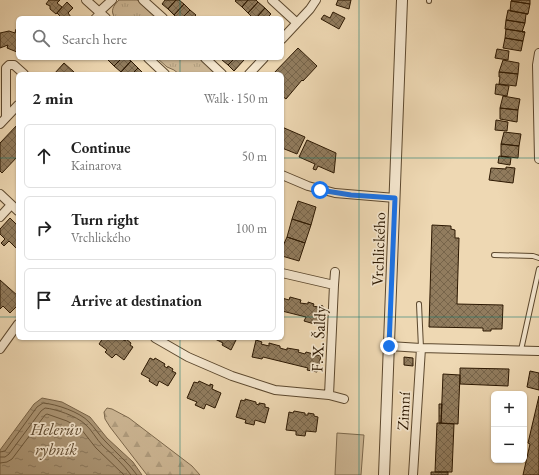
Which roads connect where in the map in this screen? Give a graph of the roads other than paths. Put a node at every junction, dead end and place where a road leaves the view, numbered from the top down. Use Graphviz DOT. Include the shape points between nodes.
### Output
graph roads {
  1 [pos="86,0"];
  2 [pos="112,0"];
  3 [pos="144,0"];
  4 [pos="272,0"];
  5 [pos="316,0"];
  6 [pos="402,0"];
  7 [pos="102,15"];
  8 [pos="161,16"];
  9 [pos="297,23"];
  10 [pos="284,37"];
  11 [pos="539,53"];
  12 [pos="150,60"];
  13 [pos="207,60"];
  14 [pos="262,60"];
  15 [pos="538,65"];
  16 [pos="22,72"];
  17 [pos="163,72"];
  18 [pos="220,72"];
  19 [pos="250,72"];
  20 [pos="16,107"];
  21 [pos="6,117"];
  22 [pos="0,124"];
  23 [pos="539,158"];
  24 [pos="284,175"];
  25 [pos="0,194"];
  26 [pos="395,198"];
  27 [pos="11,205"];
  28 [pos="16,209"];
  29 [pos="0,217"];
  30 [pos="494,255"];
  31 [pos="539,258"];
  32 [pos="539,269"];
  33 [pos="335,272"];
  34 [pos="284,273"];
  35 [pos="334,285"];
  36 [pos="419,304"];
  37 [pos="16,327"];
  38 [pos="159,340"];
  39 [pos="389,346"];
  40 [pos="421,348"];
  41 [pos="0,349"];
  42 [pos="522,350"];
  43 [pos="539,351"];
  44 [pos="329,395"];
  45 [pos="344,399"];
  46 [pos="384,475"];
  47 [pos="413,475"];
  1 -- 7 [label="street"];
  2 -- 7 [label="street"];
  3 -- 8 [label="street"];
  4 -- 9 [label="street"];
  5 -- 9 [label="street"];
  6 -- 26 [label="street, Vrchlického"];
  9 -- 10 [label="street"];
  11 -- 15 [label="street"];
  12 -- 17 [label="street"];
  13 -- 18 [label="street"];
  14 -- 19 [label="street"];
  15 -- 23 [label="street"];
  16 -- 21 [label="street" via="14,65 6,68"];
  20 -- 21 [label="street"];
  21 -- 22 [label="street"];
  24 -- 26 [label="street" via="308,186 335,193"];
  25 -- 27 [label="street"];
  26 -- 39 [label="street, Vrchlického"];
  27 -- 28 [label="street"];
  27 -- 29 [label="street"];
  30 -- 31 [label="lane"];
  32 -- 42 [label="lane"];
  33 -- 35 [label="street, F. X. Šaldy"];
  34 -- 35 [label="street, F. X. Šaldy"];
  35 -- 44 [label="street, F. X. Šaldy"];
  36 -- 40 [label="lane"];
  37 -- 41 [label="street"];
  38 -- 44 [label="street" via="188,357 232,376 276,390"];
  39 -- 40 [label="street"];
  39 -- 46 [label="street, Vrchlického"];
  40 -- 42 [label="street"];
  40 -- 47 [label="street, Zimní"];
  42 -- 43 [label="street"];
  44 -- 45 [label="street"];
}
